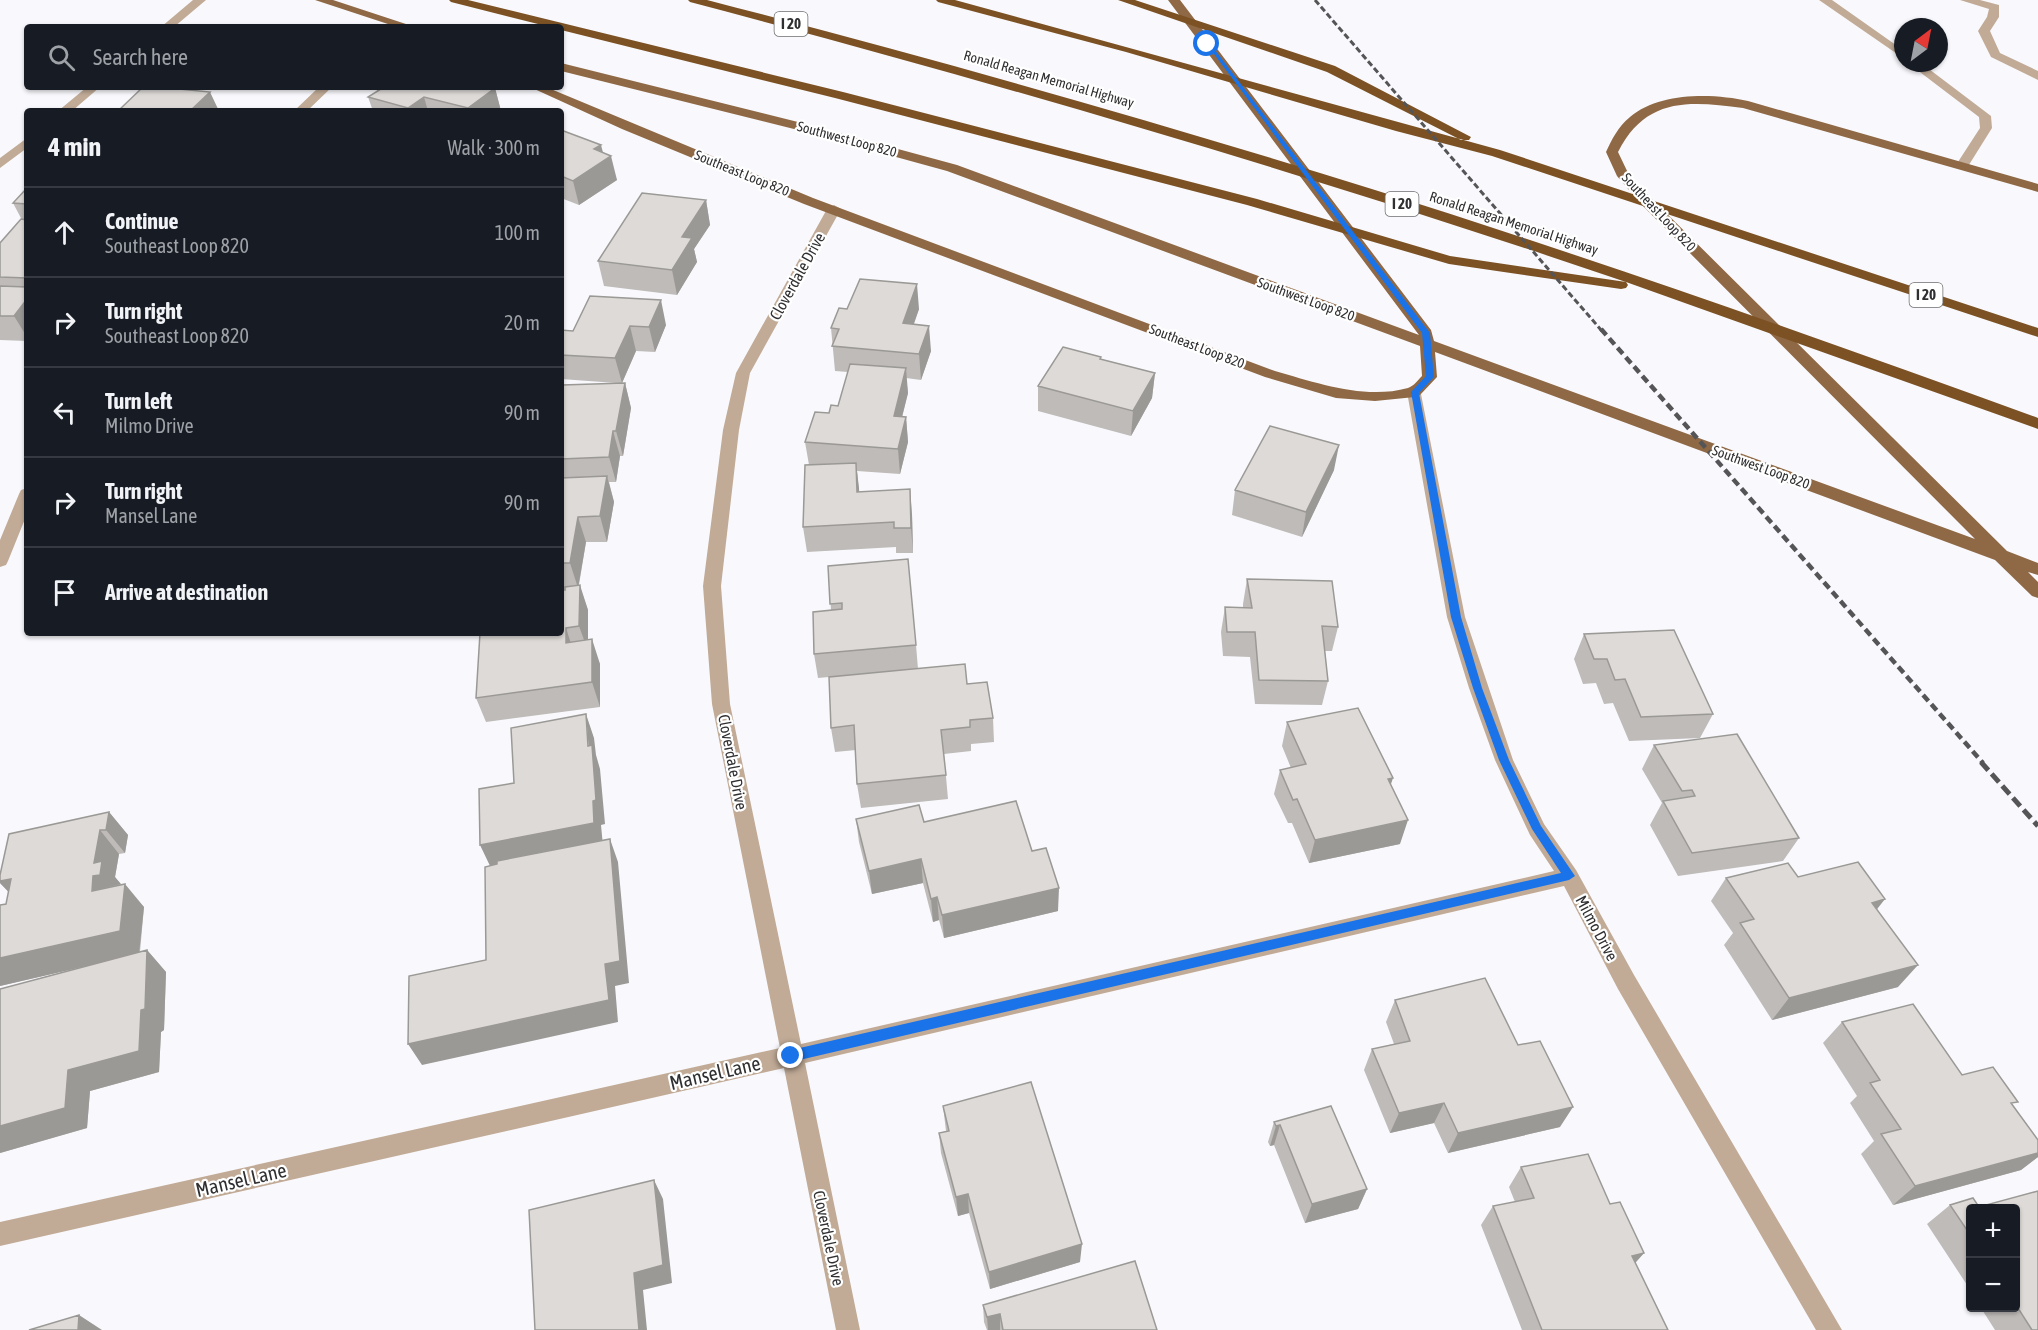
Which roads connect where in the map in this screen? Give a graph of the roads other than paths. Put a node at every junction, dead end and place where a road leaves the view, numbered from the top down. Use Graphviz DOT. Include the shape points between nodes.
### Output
graph roads {
  1 [pos="200,0"];
  2 [pos="321,0"];
  3 [pos="455,0"];
  4 [pos="694,0"];
  5 [pos="942,0"];
  6 [pos="1124,0"];
  7 [pos="1174,0"];
  8 [pos="1825,0"];
  9 [pos="1966,0"];
  10 [pos="170,24"];
  11 [pos="391,24"];
  12 [pos="552,24"];
  13 [pos="564,27"];
  14 [pos="1894,49"];
  15 [pos="564,68"];
  16 [pos="1926,72"];
  17 [pos="2038,76"];
  18 [pos="89,90"];
  19 [pos="323,90"];
  20 [pos="543,90"];
  21 [pos="68,108"];
  22 [pos="303,108"];
  23 [pos="24,144"];
  24 [pos="1496,153"];
  25 [pos="0,164"];
  26 [pos="1962,165"];
  27 [pos="2038,188"];
  28 [pos="834,209"];
  29 [pos="1666,291"];
  30 [pos="2038,333"];
  31 [pos="1415,392"];
  32 [pos="2038,424"];
  33 [pos="24,501"];
  34 [pos="0,561"];
  35 [pos="2038,569"];
  36 [pos="2038,592"];
  37 [pos="1569,876"];
  38 [pos="791,1056"];
  39 [pos="0,1234"];
  40 [pos="848,1330"];
  41 [pos="1830,1330"];
  1 -- 10 [label="street"];
  2 -- 11 [label="main road"];
  3 -- 12 [label="highway"];
  4 -- 29 [label="highway, Ronald Reagan Memorial Highway / I 20" via="888,51 1262,159"];
  5 -- 24 [label="highway, I 20"];
  6 -- 24 [label="highway" via="1331,69"];
  7 -- 31 [label="main road" via="1426,333 1430,377"];
  8 -- 14 [label="street"];
  9 -- 17 [label="street" via="1995,7 1984,31 1995,55"];
  13 -- 29 [label="highway" via="1252,202 1449,260"];
  15 -- 35 [label="main road, Southwest Loop 820" via="952,168"];
  16 -- 26 [label="street" via="1985,116 1986,128"];
  18 -- 21 [label="street"];
  19 -- 22 [label="street"];
  20 -- 28 [label="main road, Southeast Loop 820" via="612,122"];
  23 -- 25 [label="street"];
  24 -- 30 [label="highway, I 20"];
  26 -- 27 [label="main road, Southeast Loop 820"];
  26 -- 36 [label="main road, Southeast Loop 820" via="1744,104 1707,99 1672,102 1642,114 1623,131 1612,152 1623,176 1646,201"];
  28 -- 31 [label="main road, Southeast Loop 820" via="1270,374 1336,393 1375,396"];
  28 -- 38 [label="street, Cloverdale Drive" via="743,373 731,430 712,586 721,704"];
  29 -- 32 [label="highway, Ronald Reagan Memorial Highway / I 20"];
  31 -- 37 [label="street, Milmo Drive" via="1456,617 1478,688 1504,760 1537,829"];
  33 -- 34 [label="street"];
  37 -- 38 [label="street, Mansel Lane"];
  37 -- 41 [label="street, Milmo Drive" via="1626,982"];
  38 -- 39 [label="street, Mansel Lane"];
  38 -- 40 [label="street, Cloverdale Drive"];
}
